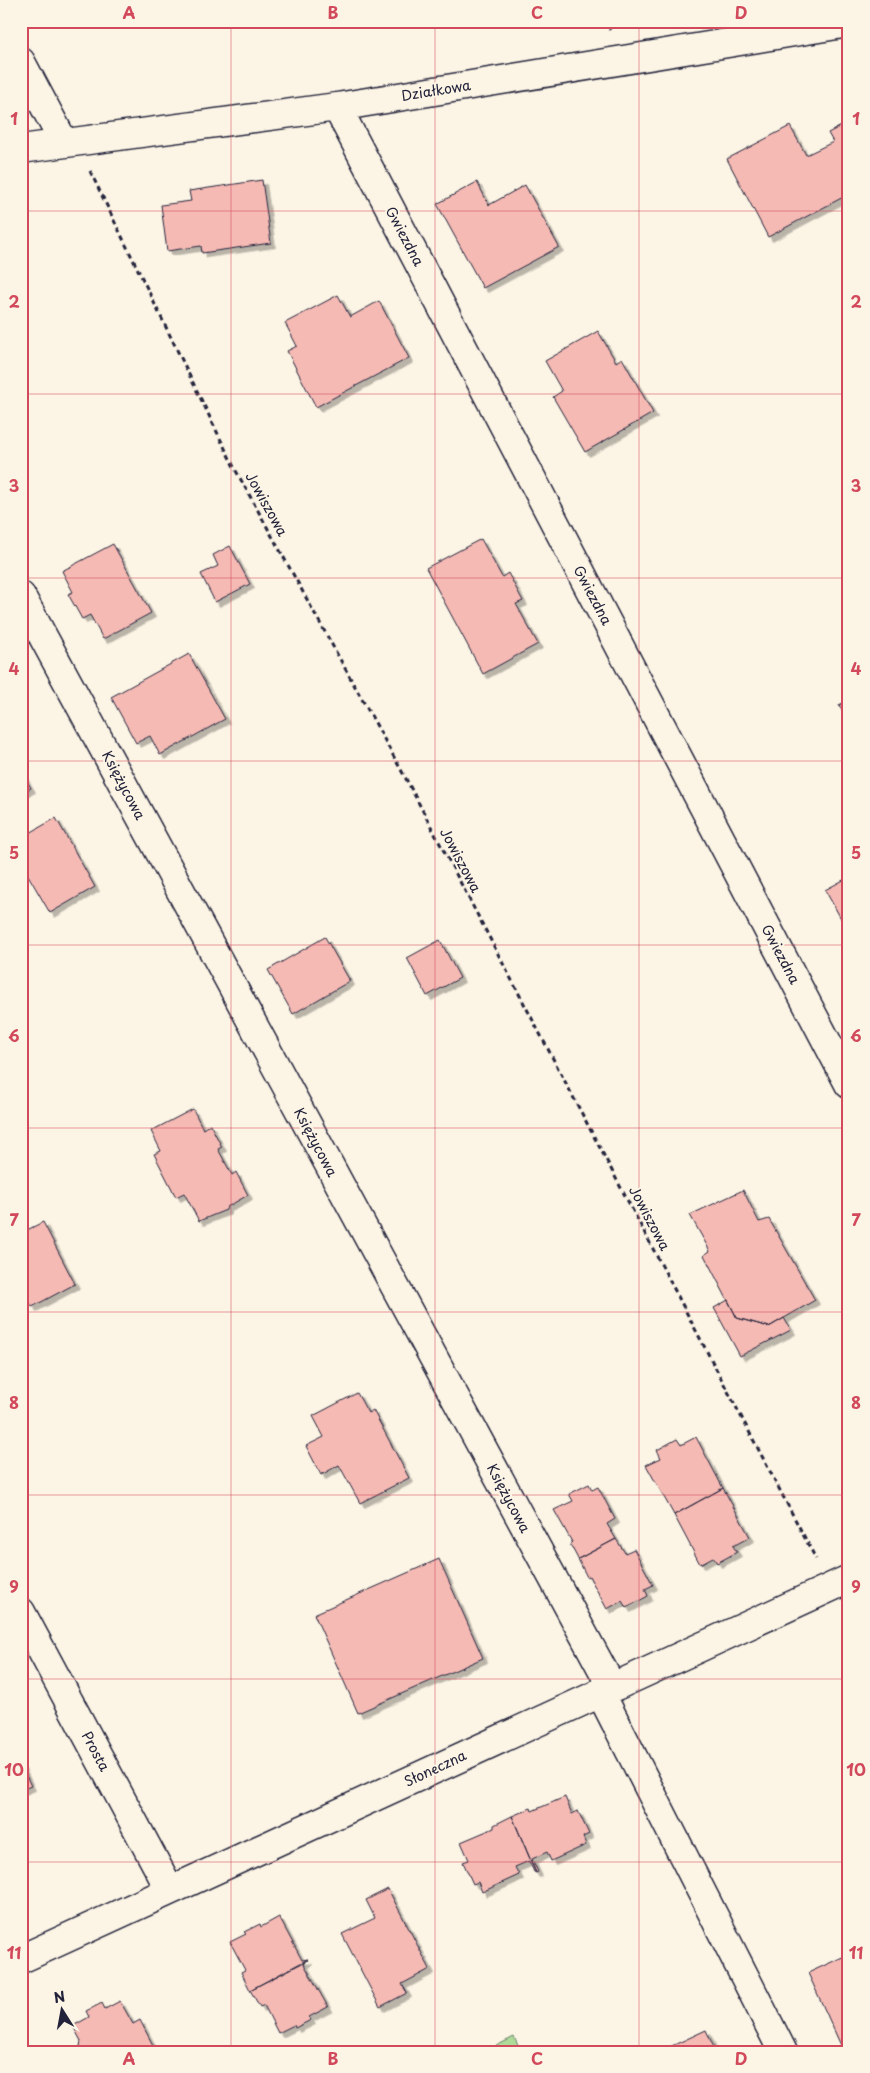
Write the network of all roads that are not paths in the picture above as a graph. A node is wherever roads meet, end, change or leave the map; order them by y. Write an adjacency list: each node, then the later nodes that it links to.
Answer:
1 (849, 23): 3 (street, Działkowa)
2 (21, 62): 4 (street)
3 (337, 106): 4 (street, Działkowa); 7 (street, Gwiezdna)
4 (70, 142): 5 (street, Działkowa)
5 (21, 149)
6 (21, 596): 10 (street, Księżycowa)
7 (849, 1084)
8 (840, 1583): 10 (street, Słoneczna)
9 (21, 1612): 11 (street, Prosta)
10 (606, 1690): 11 (street, Słoneczna); 13 (street, Księżycowa)
11 (170, 1890): 12 (street, Słoneczna)
12 (21, 1958)
13 (783, 2052)

